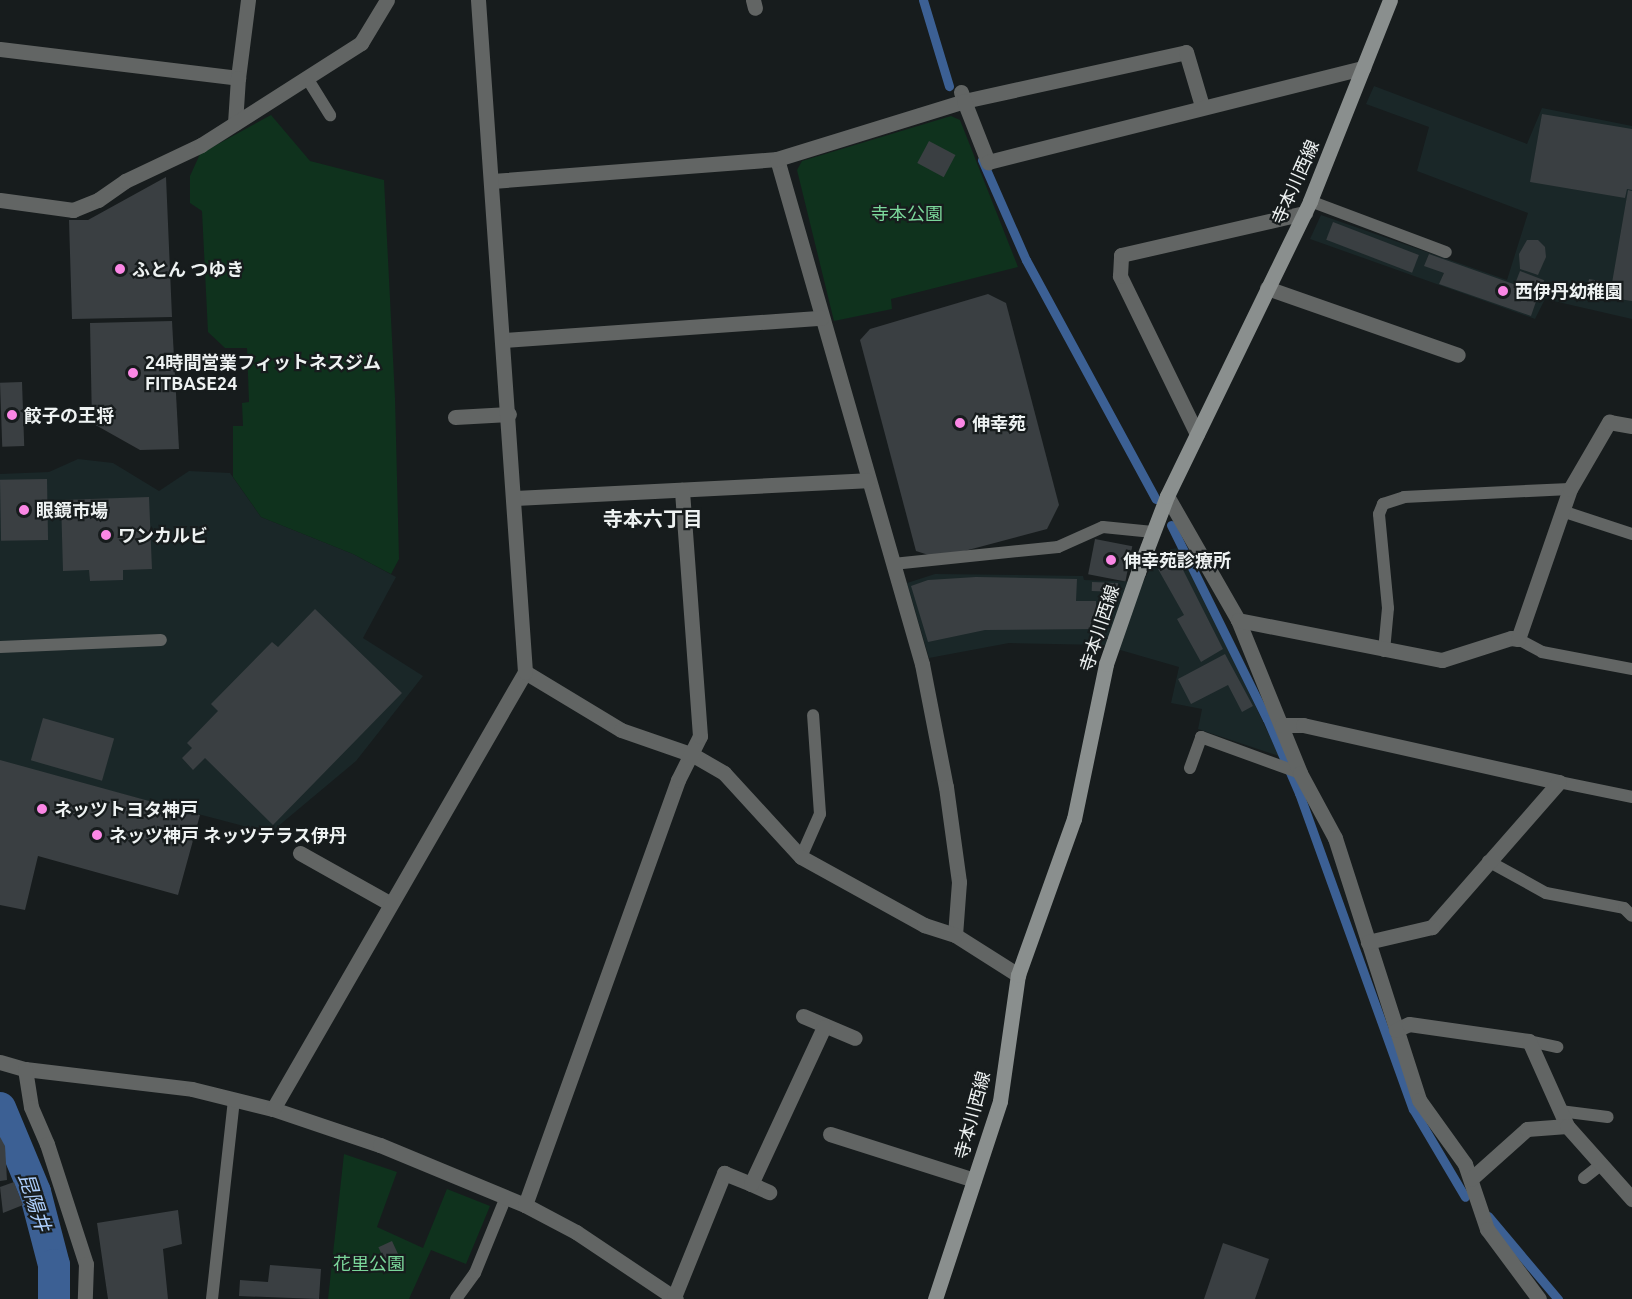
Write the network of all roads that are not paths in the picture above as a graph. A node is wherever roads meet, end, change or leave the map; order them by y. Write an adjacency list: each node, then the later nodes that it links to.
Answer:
1 (248, 0): 7 (street)
2 (387, 0): 8 (street)
3 (478, 0): 14 (street)
4 (1390, 0): 6 (main road, 寺本川西線)
5 (0, 49): 7 (street)
6 (1363, 68): 10 (street); 16 (main road, 寺本川西線)
7 (238, 78): 12 (street)
8 (307, 78): 11 (lane); 12 (street)
9 (963, 97): 10 (street); 10 (street); 13 (street)
10 (1202, 106)
11 (330, 115)
12 (235, 123): 15 (street)
13 (777, 159): 14 (street); 19 (street)
14 (492, 181): 20 (street)
15 (0, 200)
16 (1307, 207): 17 (lane); 18 (main road, 寺本川西線); 25 (street)
17 (1446, 252)
18 (1267, 288): 21 (street); 25 (main road, 寺本川西線)
19 (821, 318): 20 (street); 26 (street)
20 (503, 340): 22 (street)
21 (1458, 355)
22 (509, 414): 23 (street); 30 (street)
23 (455, 417)
24 (1632, 426): 27 (street)
25 (1197, 434): 29 (main road, 寺本川西線)
26 (867, 480): 28 (street); 34 (street)
27 (1570, 489): 31 (street); 39 (lane)
28 (682, 490): 30 (street); 44 (street)
29 (1167, 496): 32 (main road, 寺本川西線); 35 (street)
30 (515, 498): 41 (street)
31 (1562, 511): 33 (lane); 36 (street)
32 (1152, 532): 34 (lane); 56 (main road, 寺本川西線)
33 (1632, 534)
34 (893, 564): 54 (street)
35 (1238, 620): 39 (street); 43 (street)
36 (1518, 639): 39 (street); 40 (lane)
37 (161, 640): 38 (lane)
38 (0, 648)
39 (1384, 651)
40 (1632, 669)
41 (525, 672): 44 (street); 52 (street)
42 (813, 715): 50 (lane)
43 (1282, 725): 46 (street); 47 (street)
44 (693, 755): 50 (street); 79 (street)
45 (1190, 768): 46 (lane)
46 (1300, 773): 55 (street)
47 (1559, 782): 48 (lane); 51 (street)
48 (1632, 797)
49 (300, 853): 52 (street)
50 (801, 858): 54 (street)
51 (1488, 861): 53 (lane); 55 (street)
52 (391, 904): 66 (street)
53 (1632, 916)
54 (955, 935): 56 (street)
55 (1368, 942): 59 (street)
56 (1018, 975): 74 (main road, 寺本川西線)
57 (803, 1016): 58 (street)
58 (824, 1027): 60 (street); 75 (street)
59 (1396, 1030): 61 (street); 73 (street)
60 (855, 1038)
61 (1529, 1041): 62 (lane); 67 (street)
62 (1557, 1047)
63 (0, 1062): 64 (street)
64 (25, 1069): 65 (street); 81 (street)
65 (234, 1099): 66 (street); 82 (lane)
66 (273, 1109): 77 (street)
67 (1560, 1111): 68 (lane); 69 (street)
68 (1608, 1117)
69 (1567, 1126): 71 (street); 73 (street)
70 (830, 1134): 74 (street)
71 (1602, 1164): 72 (lane); 78 (street)
72 (1584, 1178)
73 (1471, 1179): 85 (street)
74 (974, 1180): 84 (main road, 寺本川西線)
75 (751, 1184): 76 (street); 80 (street)
76 (769, 1192)
77 (506, 1197): 79 (street); 83 (lane)
78 (1632, 1199)
79 (525, 1205): 80 (street)
80 (675, 1298)
81 (85, 1299)
82 (212, 1299)
83 (456, 1299)
84 (935, 1299)
85 (1539, 1299)

